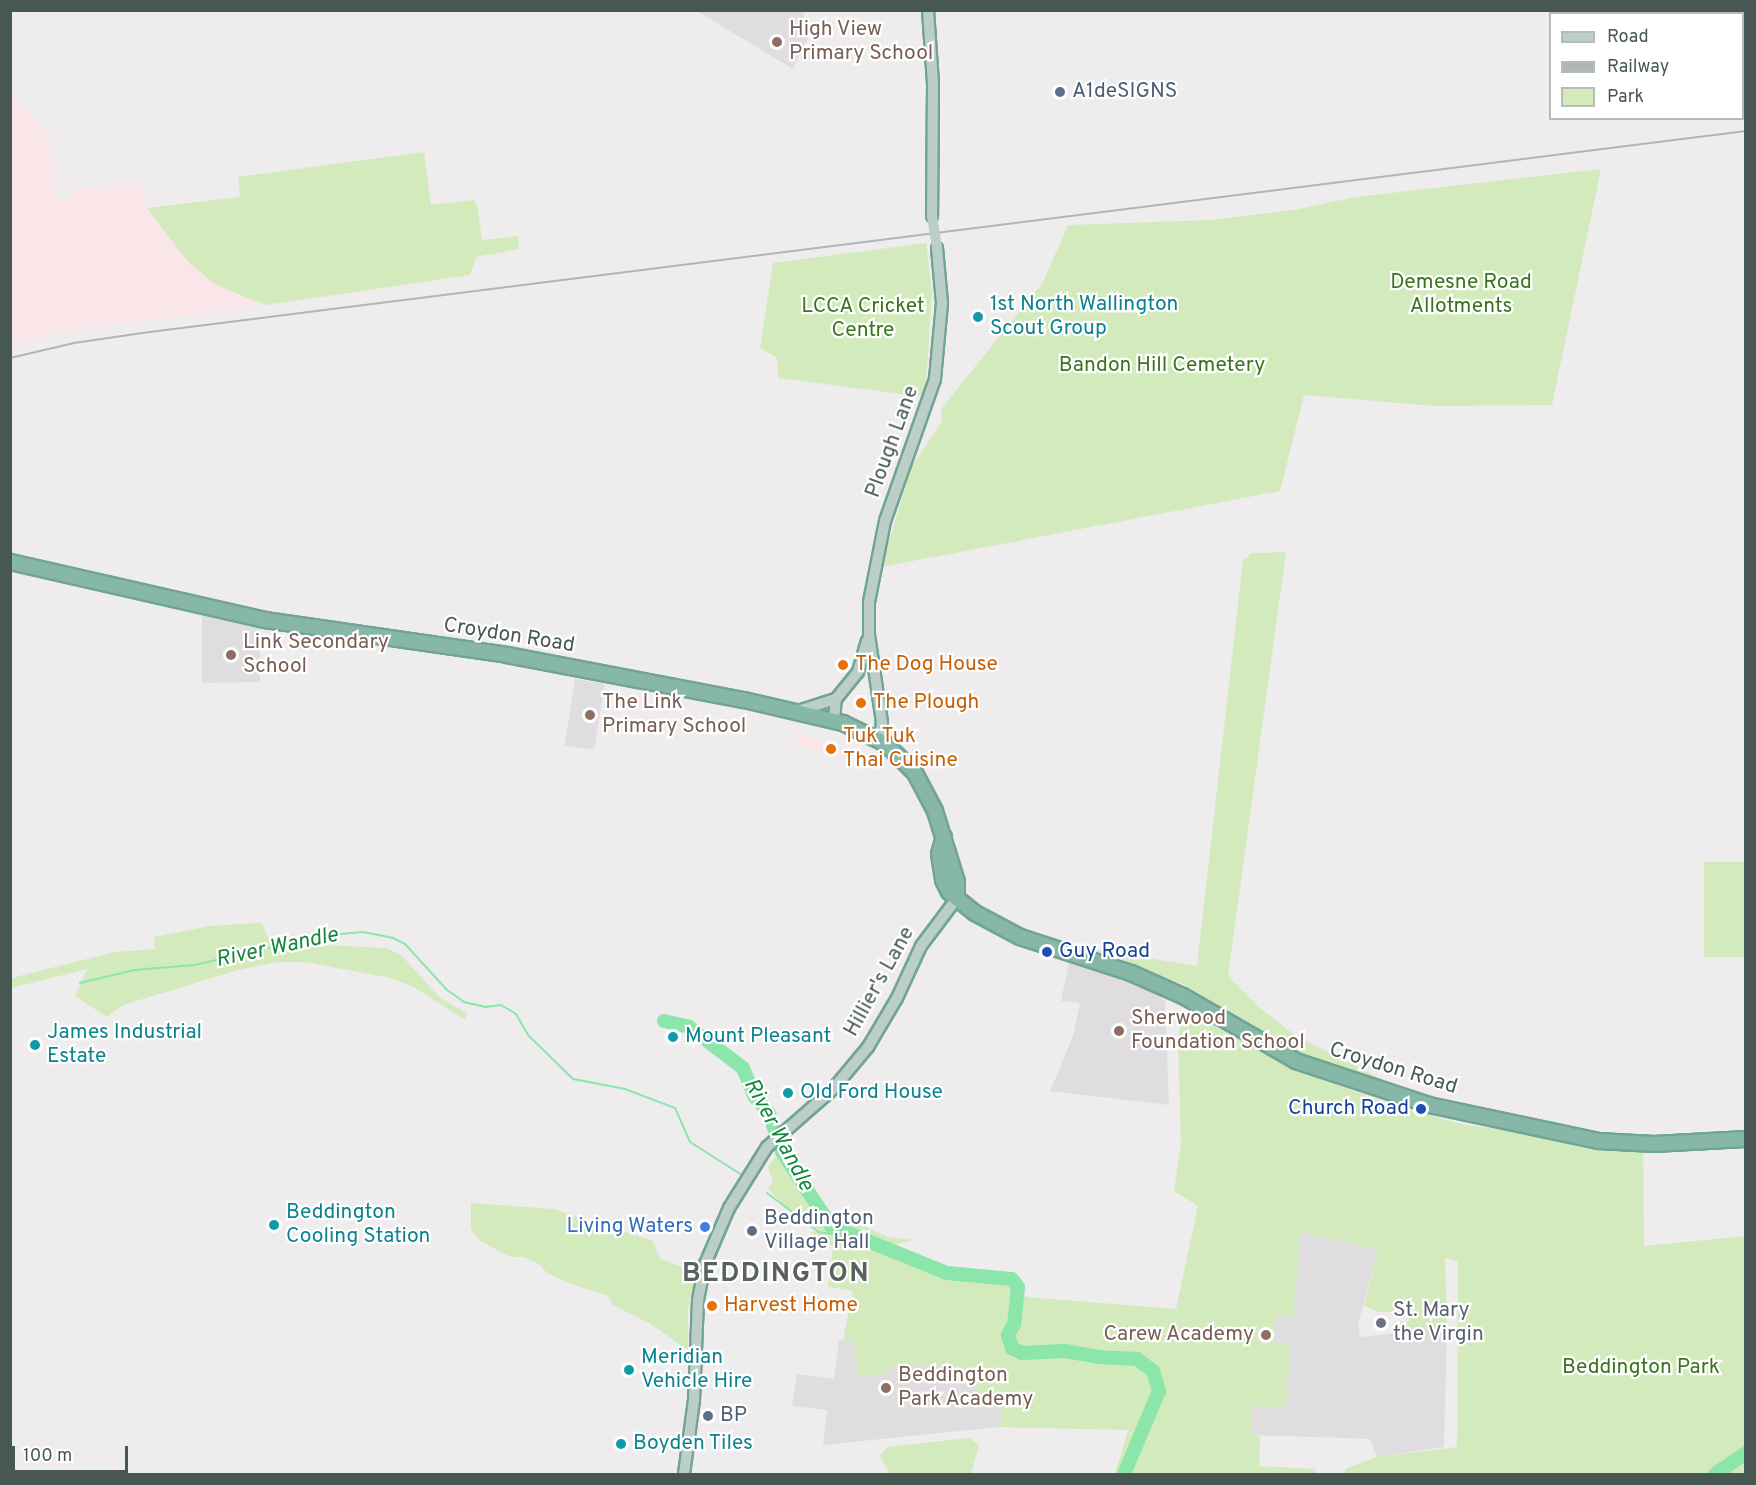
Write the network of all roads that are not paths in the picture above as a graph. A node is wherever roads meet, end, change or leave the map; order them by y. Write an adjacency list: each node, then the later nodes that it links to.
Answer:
1 (928, 10): 3 (main road, Plough Lane, bridge)
2 (10, 562): 7 (highway, Croydon Road)
3 (869, 635): 4 (main road, Plough Lane); 5 (main road)
4 (873, 670): 5 (main road); 9 (main road, Plough Lane)
5 (858, 672): 6 (main road)
6 (836, 699): 7 (main road); 8 (main road)
7 (798, 711): 8 (highway, Croydon Road)
8 (834, 720): 9 (highway, Croydon Road)
9 (879, 740): 10 (highway, Croydon Road)
10 (957, 898): 11 (highway, Croydon Road); 12 (main road, Hillier's Lane)
11 (1746, 1139)
12 (684, 1474)

